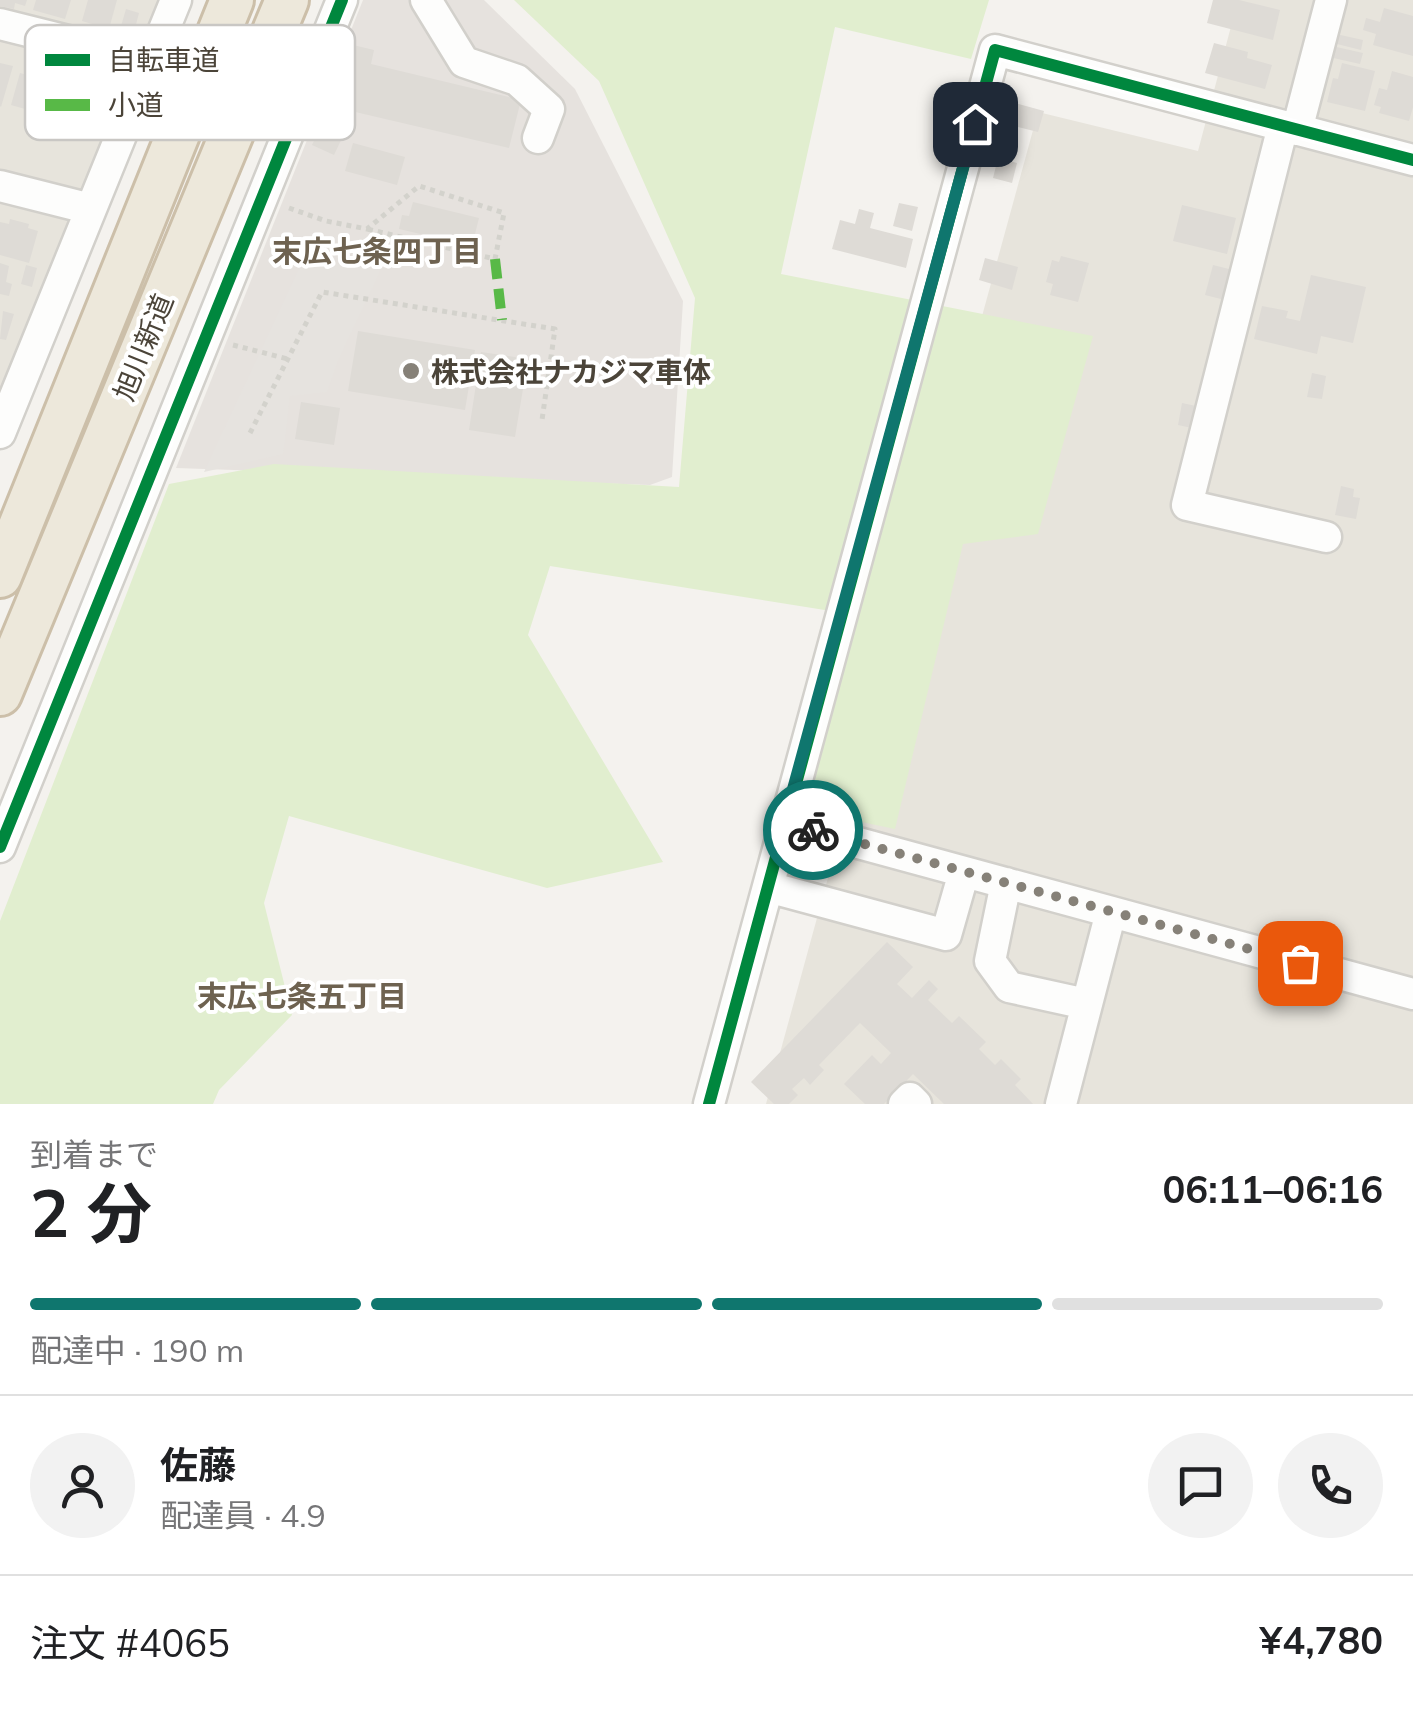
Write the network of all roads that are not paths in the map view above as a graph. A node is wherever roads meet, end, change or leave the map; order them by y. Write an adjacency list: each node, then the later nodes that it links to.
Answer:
1 (176, 0): 8 (street)
2 (232, 0): 9 (highway, 旭川新道)
3 (287, 0): 10 (highway, 旭川新道)
4 (342, 0): 11 (street)
5 (426, 0): 14 (street)
6 (1331, 0): 13 (street)
7 (0, 24): 12 (street)
8 (166, 25)
9 (222, 25)
10 (277, 25)
11 (332, 25)
12 (25, 30)
13 (1290, 128): 19 (street); 26 (street); 29 (street)
14 (538, 138)
15 (120, 140): 21 (street)
16 (175, 140): 23 (highway, 旭川新道)
17 (229, 140): 28 (highway, 旭川新道)
18 (286, 140): 30 (street)
19 (1413, 160)
20 (0, 186): 21 (street)
21 (91, 209): 22 (street)
22 (75, 249): 23 (street); 24 (street)
23 (126, 262): 27 (highway, 旭川新道)
24 (9, 384): 25 (street)
25 (0, 433)
26 (1326, 537)
27 (0, 576)
28 (0, 694)
29 (784, 822): 31 (street); 33 (street)
30 (0, 847)
31 (964, 872): 32 (street); 33 (street)
32 (1006, 883): 34 (street); 36 (street)
33 (768, 887): 37 (street)
34 (1111, 912): 35 (street); 36 (street)
35 (1413, 994)
36 (1086, 1004): 40 (street)
37 (710, 1104)
38 (904, 1104): 39 (street)
39 (916, 1104)
40 (1060, 1104)

